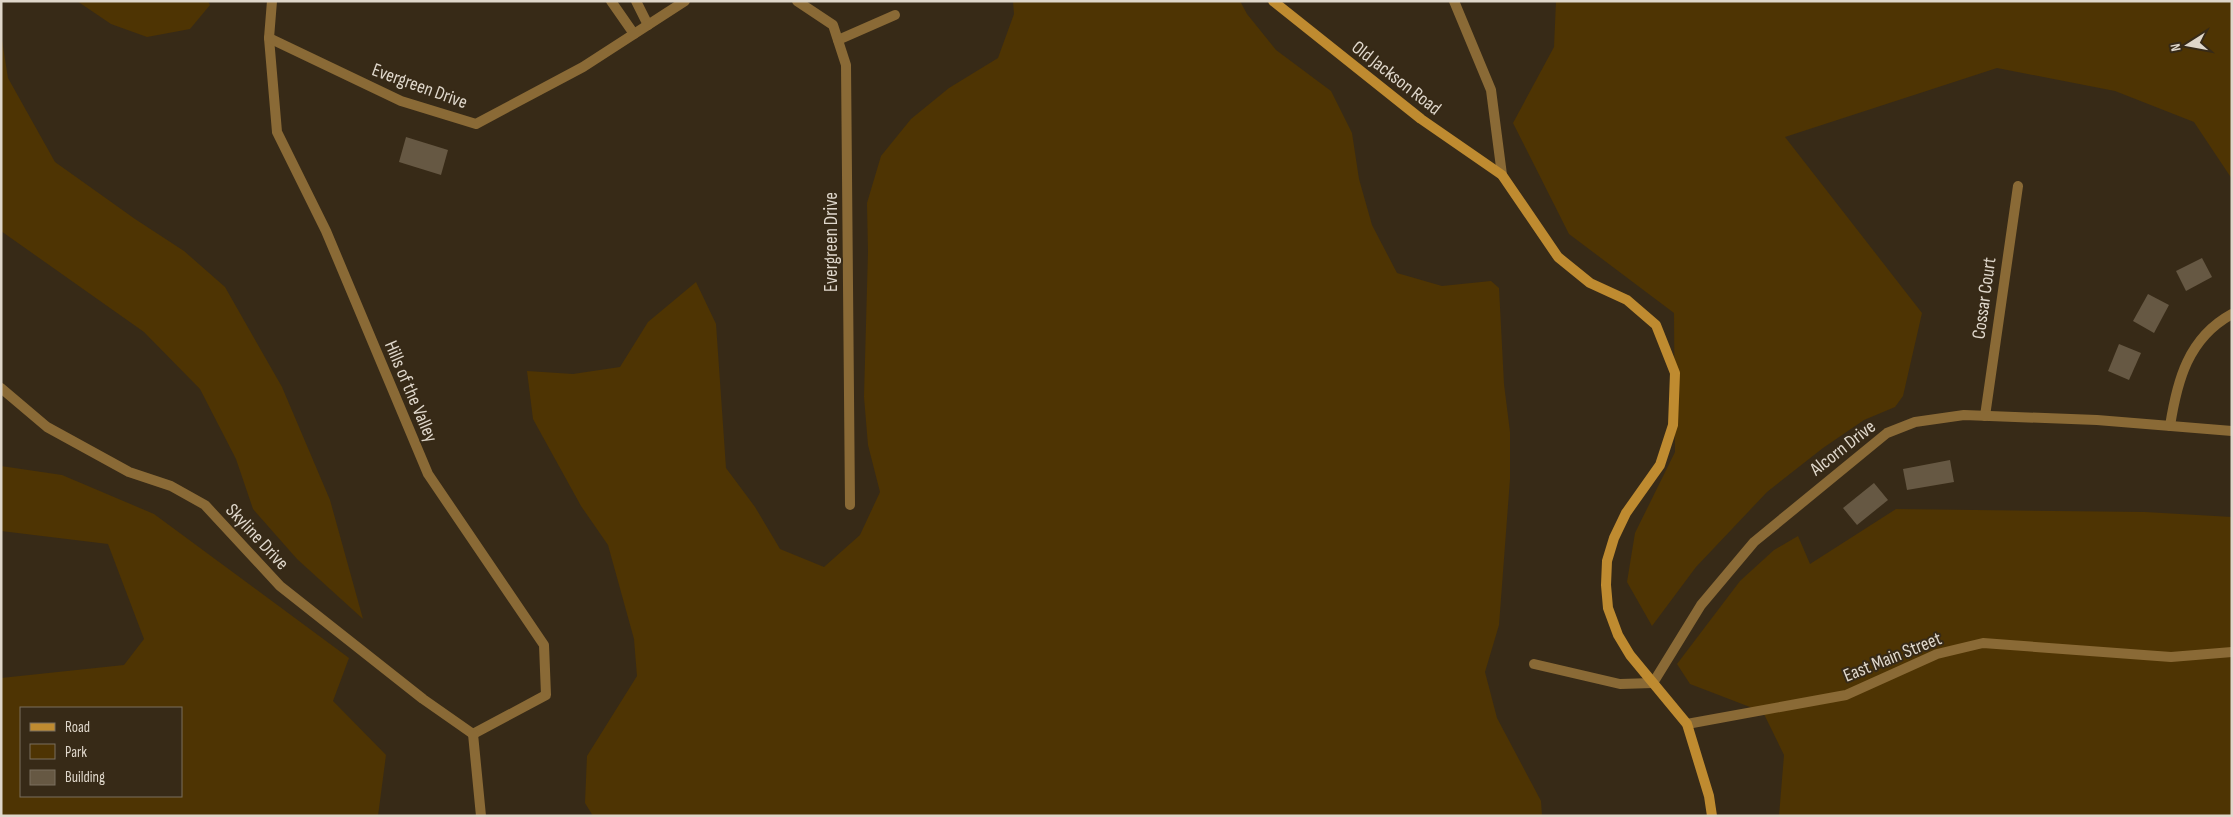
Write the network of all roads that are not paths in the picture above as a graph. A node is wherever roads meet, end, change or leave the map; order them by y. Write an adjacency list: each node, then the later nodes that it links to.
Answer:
1 (272, 1): 11 (street, Hills of the Valley)
2 (611, 1): 10 (street)
3 (636, 1): 9 (street)
4 (685, 1): 9 (street, Evergreen Drive)
5 (797, 1): 12 (street, Evergreen Drive)
6 (1273, 1): 13 (street, Old Jackson Road)
7 (1454, 1): 13 (street)
8 (895, 15): 12 (street)
9 (648, 25): 10 (street, Evergreen Drive)
10 (634, 34): 11 (street, Evergreen Drive)
11 (269, 38): 25 (street, Hills of the Valley)
12 (838, 40): 20 (street, Evergreen Drive)
13 (1502, 175): 23 (street)
14 (2018, 186): 17 (street, Cossar Court)
15 (2232, 314): 18 (street)
16 (1, 388): 25 (street, Skyline Drive)
17 (1985, 416): 18 (street, Alcorn Drive); 23 (street, Alcorn Drive)
18 (2170, 426): 19 (street, Alcorn Drive)
19 (2232, 431)
20 (850, 505)
21 (2232, 652): 24 (street, East Main Street)
22 (1534, 664): 23 (street)
23 (1653, 683): 24 (street)
24 (1687, 724): 27 (street)
25 (473, 734): 26 (street)
26 (481, 816)
27 (1712, 816)

